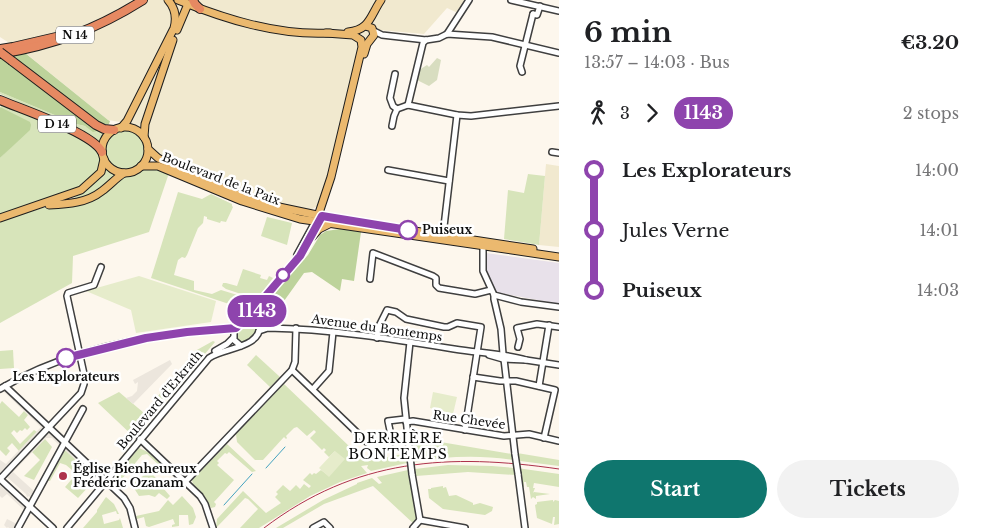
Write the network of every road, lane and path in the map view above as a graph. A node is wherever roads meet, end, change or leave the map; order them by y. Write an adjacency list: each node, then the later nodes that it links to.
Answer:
1 (135, 0): 20 (highway, N 14)
2 (143, 0): 20 (highway, N 14)
3 (168, 0): 30 (main road)
4 (178, 0): 9 (main road)
5 (381, 0): 16 (main road)
6 (385, 0): 16 (main road)
7 (469, 0): 17 (street)
8 (511, 0): 10 (street)
9 (190, 1): 12 (highway); 15 (main road)
10 (532, 4): 11 (street); 14 (street)
11 (541, 6): 13 (street); 14 (street)
12 (200, 9): 15 (main road); 16 (main road)
13 (559, 11)
14 (533, 14): 19 (street)
15 (181, 20): 31 (main road)
16 (367, 34): 18 (street); 41 (main road)
17 (447, 34): 18 (street); 19 (street)
18 (426, 40): 25 (street)
19 (525, 46): 21 (street); 22 (street)
20 (0, 51): 30 (highway, D 14, bridge)
21 (559, 53)
22 (522, 72)
23 (395, 74): 27 (street)
24 (0, 100): 35 (highway, D 14)
25 (408, 105): 27 (street); 28 (street)
26 (559, 106): 28 (street)
27 (398, 109): 29 (street)
28 (457, 115): 39 (street)
29 (392, 126)
30 (118, 129): 31 (main road); 35 (main road)
31 (144, 137): 32 (main road)
32 (148, 149): 36 (main road); 42 (main road)
33 (552, 152): 34 (street)
34 (559, 153)
35 (103, 156): 38 (main road); 40 (main road)
36 (141, 166): 38 (main road); 42 (main road, Boulevard de la Paix)
37 (388, 170): 39 (street)
38 (124, 173): 40 (main road)
39 (449, 181): 47 (street)
40 (36, 206): 43 (main road)
41 (324, 206): 42 (main road); 44 (main road); 45 (main road)
42 (304, 217): 44 (main road); 46 (street)
43 (0, 218)
44 (319, 219): 45 (main road); 46 (street)
45 (332, 220): 46 (main road); 47 (main road); 48 (main road)
46 (311, 234): 56 (street)
47 (442, 235): 48 (street); 49 (street); 50 (main road)
48 (430, 239): 49 (main road)
49 (448, 241): 50 (main road)
50 (483, 244): 51 (main road); 52 (main road); 55 (street)
51 (559, 253)
52 (559, 257)
53 (101, 267): 74 (street)
54 (370, 279): 55 (street)
55 (493, 292): 57 (street); 76 (street)
56 (267, 294): 58 (street); 59 (street)
57 (559, 307)
58 (251, 317): 59 (street); 62 (street)
59 (260, 323): 63 (street); 66 (street)
60 (549, 325): 61 (street); 72 (street); 77 (street)
61 (559, 327)
62 (236, 328): 65 (street); 68 (street)
63 (268, 328): 64 (street, Avenue du Bontemps); 66 (street, Avenue du Bontemps)
64 (296, 328): 67 (street, Avenue du Bontemps); 79 (street)
65 (225, 329): 68 (street); 74 (street)
66 (259, 331): 71 (street)
67 (333, 332): 69 (street, Avenue du Bontemps); 84 (street)
68 (233, 336): 71 (street); 75 (street)
69 (377, 338): 70 (street, Avenue du Bontemps); 73 (street)
70 (410, 342): 73 (street, Avenue du Bontemps); 86 (street)
71 (241, 346): 75 (street, Boulevard d'Erkrath)
72 (518, 347)
73 (477, 353): 76 (street, Avenue du Bontemps); 80 (street)
74 (79, 354): 83 (street); 87 (street)
75 (209, 357): 91 (street, Boulevard d'Erkrath)
76 (504, 357): 77 (street, Avenue du Bontemps); 81 (street)
77 (543, 362): 78 (street, Avenue du Bontemps); 82 (street)
78 (559, 365)
79 (292, 370): 84 (street); 96 (street)
80 (473, 377): 81 (street); 88 (street)
81 (506, 381): 82 (street); 89 (street)
82 (540, 386): 90 (street)
83 (3, 387): 87 (street)
84 (313, 389): 86 (street, Rue Chevée)
85 (83, 409): 93 (street)
86 (406, 421): 88 (street, Rue Chevée); 98 (street, bridge)
87 (48, 428): 93 (street); 94 (street)
88 (465, 430): 89 (street, Rue Chevée)
89 (512, 436): 90 (street, Rue Chevée); 108 (street, bridge)
90 (544, 438): 92 (street, Rue Chevée)
91 (140, 439): 95 (street, Boulevard d'Erkrath); 96 (street)
92 (559, 441)
93 (65, 444): 95 (street); 97 (street)
94 (0, 479): 97 (street)
95 (105, 482): 101 (street, Boulevard d'Erkrath); 102 (street)
96 (185, 482): 103 (street)
97 (30, 507): 99 (street); 100 (street)
98 (420, 520): 106 (street); 107 (street)
99 (18, 528)
100 (52, 528)
101 (67, 528)
102 (135, 528)
103 (213, 528)
104 (313, 528): 105 (street)
105 (330, 528)
106 (413, 528)
107 (465, 528)
108 (525, 528)

